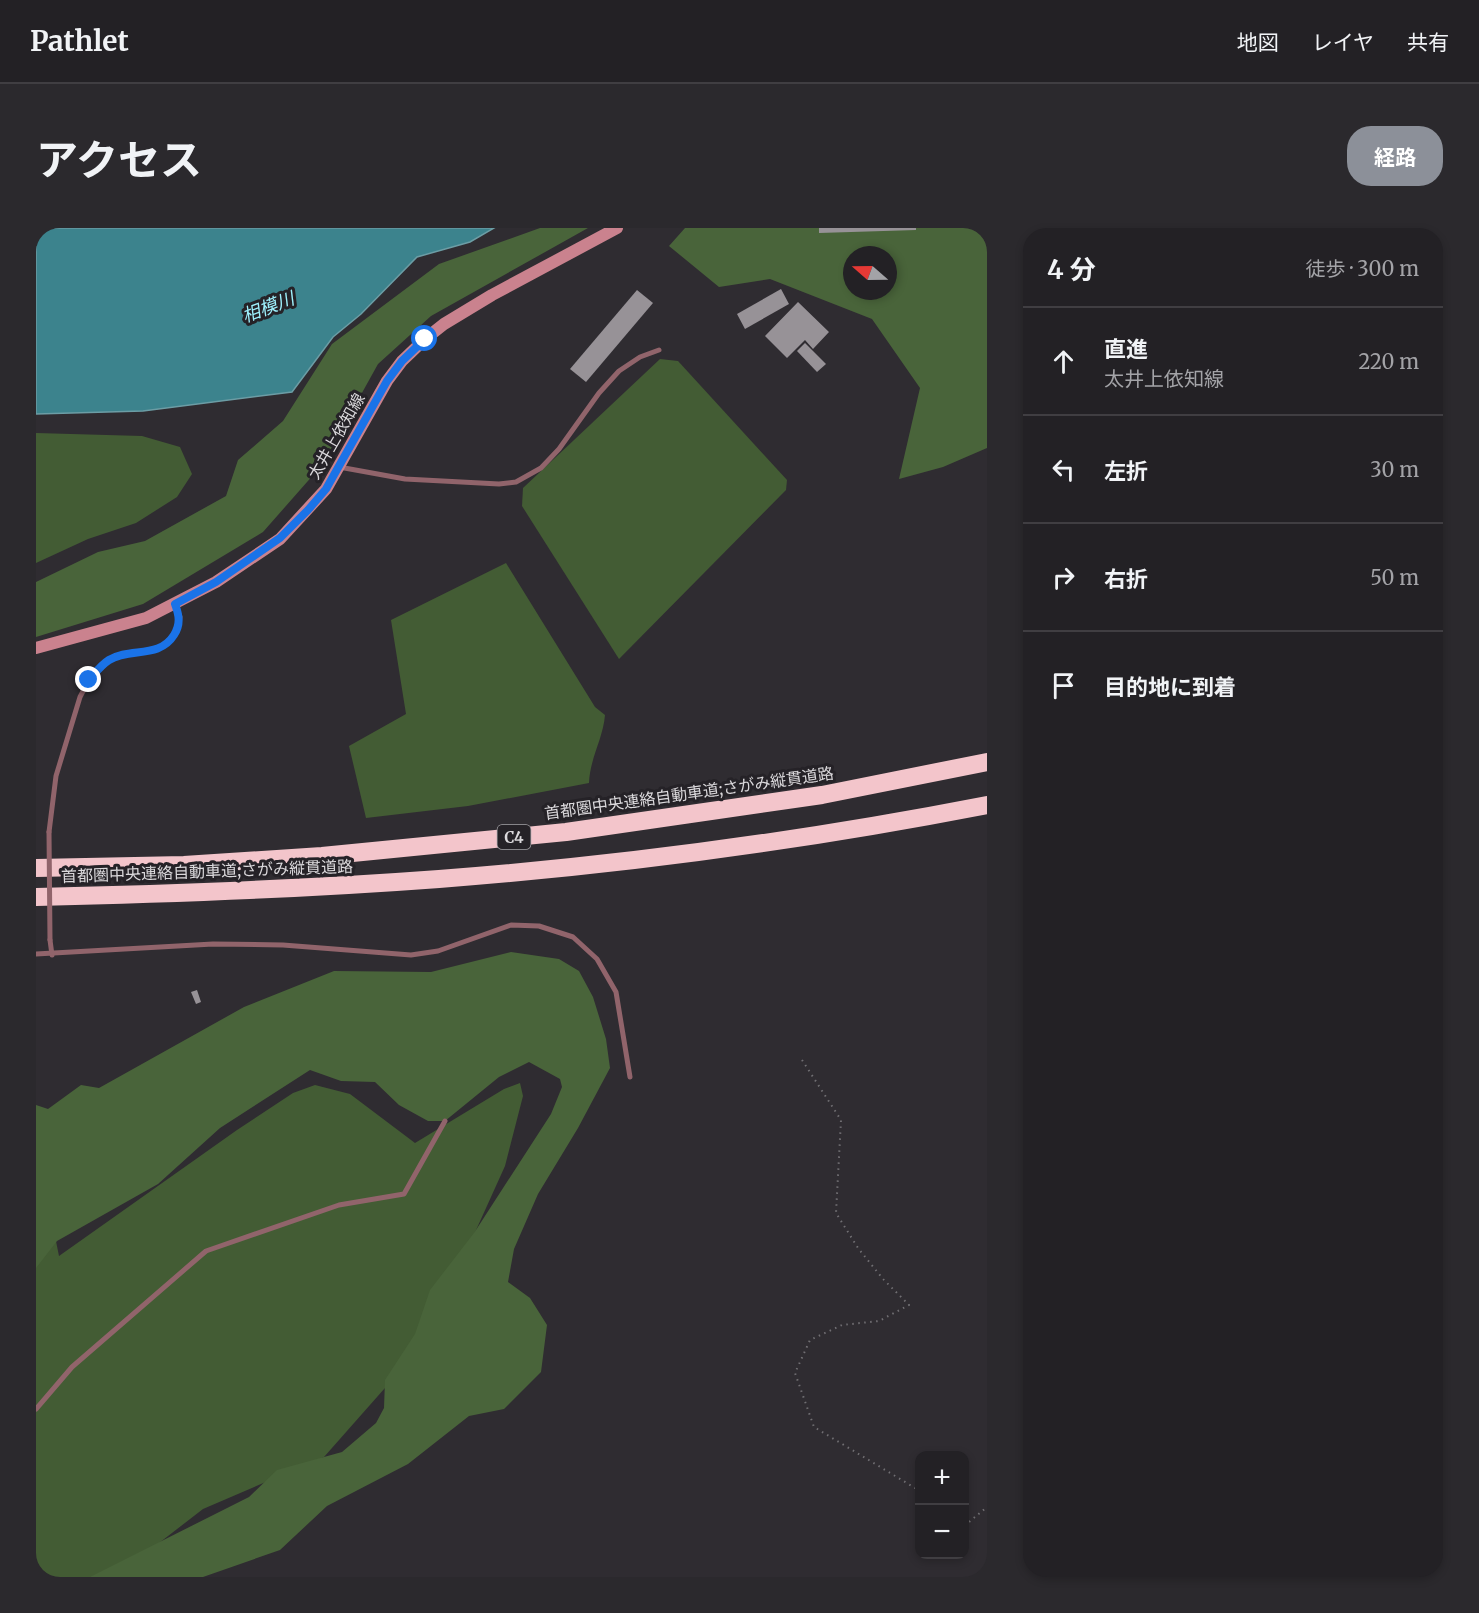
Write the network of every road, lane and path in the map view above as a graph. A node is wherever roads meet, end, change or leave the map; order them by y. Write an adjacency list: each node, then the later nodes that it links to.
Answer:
1 (617, 228): 3 (main road, 太井上依知線)
2 (659, 350): 3 (lane)
3 (339, 467): 4 (main road, 太井上依知線)
4 (175, 604): 5 (main road, 太井上依知線); 11 (lane, bridge)
5 (36, 648)
6 (987, 762): 8 (highway, 首都圏中央連絡自動車道;さがみ縦貫道路 / C4)
7 (987, 805): 9 (highway, 首都圏中央連絡自動車道;さがみ縦貫道路 / C4)
8 (36, 868)
9 (36, 897)
10 (36, 954): 11 (lane)
11 (52, 955): 13 (lane)
12 (802, 1060): 16 (path)
13 (630, 1077)
14 (445, 1121): 15 (lane)
15 (36, 1409)
16 (915, 1488)
17 (987, 1508): 18 (path)
18 (969, 1522)

